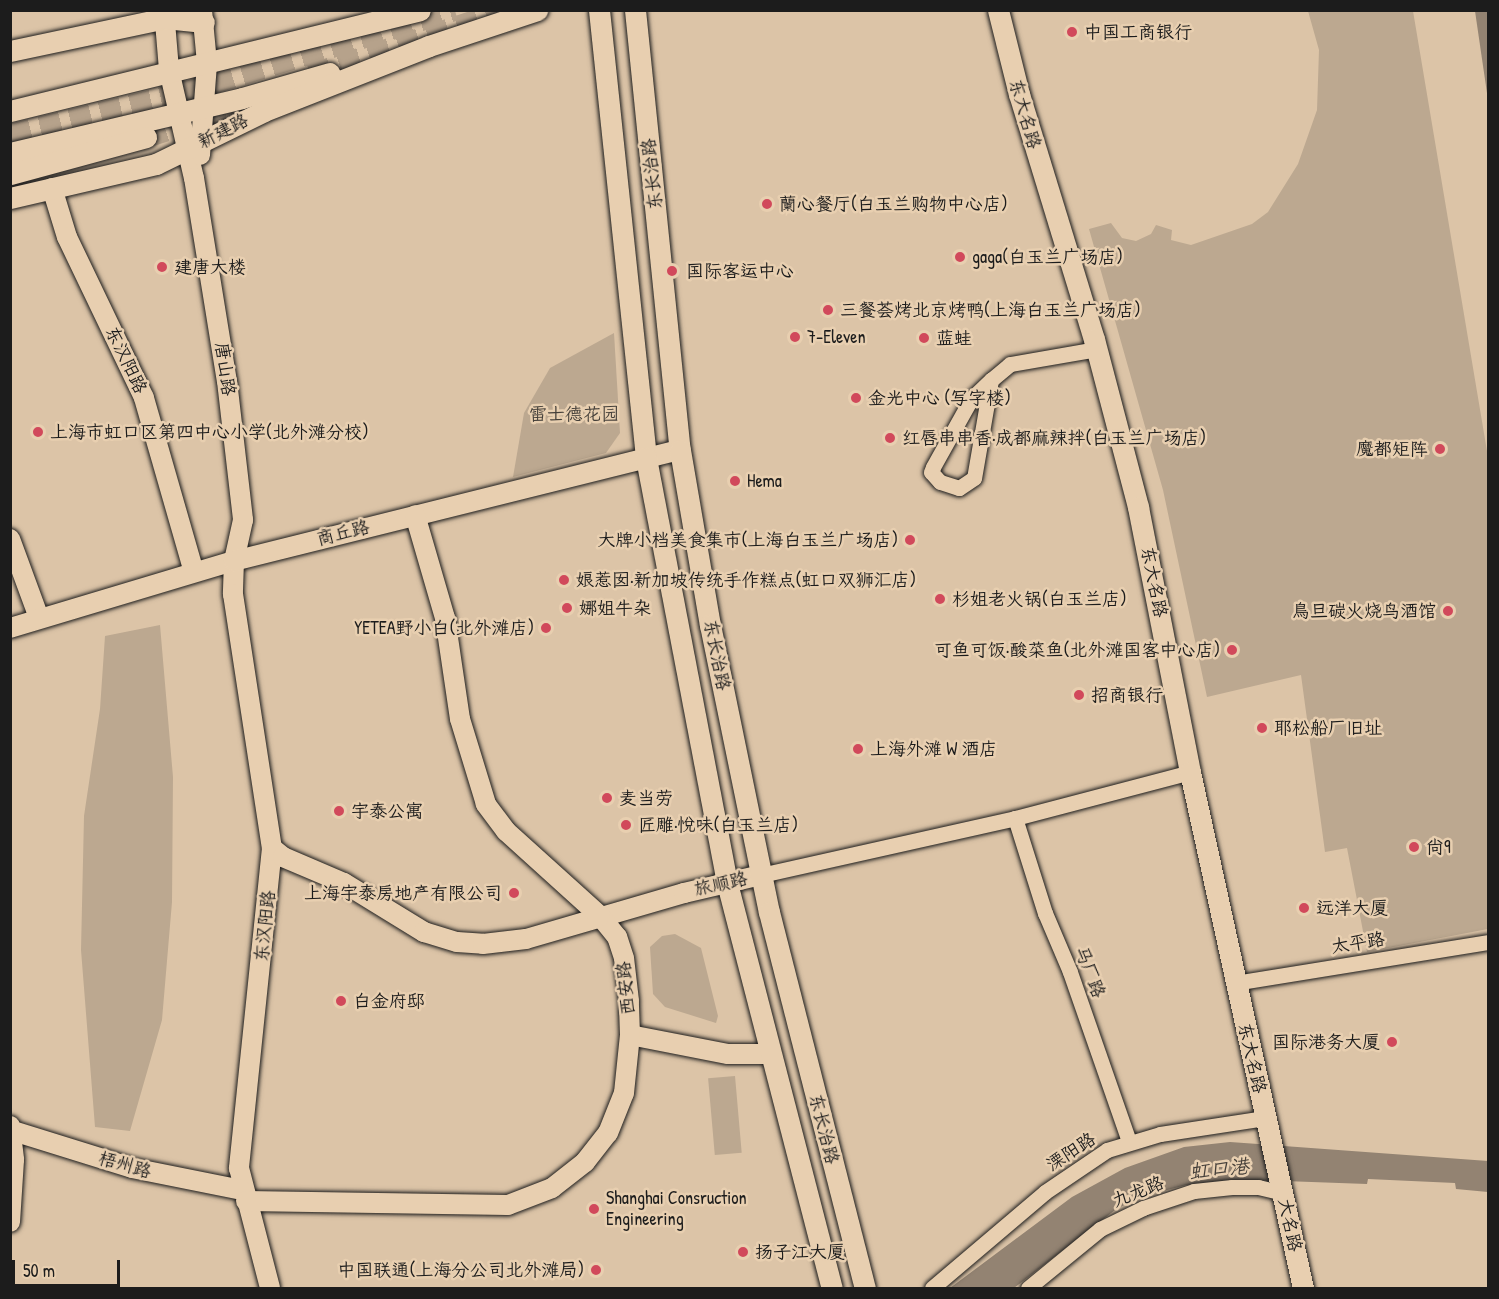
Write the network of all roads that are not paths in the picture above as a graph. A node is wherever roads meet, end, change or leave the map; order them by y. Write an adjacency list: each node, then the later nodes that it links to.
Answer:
1 (420, 10): 10 (main road)
2 (537, 10): 8 (main road, 新建路)
3 (599, 10): 24 (main road, 东长治路)
4 (635, 10): 23 (main road, 东长治路)
5 (998, 10): 21 (main road, 东大名路)
6 (164, 14): 7 (main road); 9 (main road); 11 (street, 唐山路)
7 (202, 16): 10 (street, 唐山路)
8 (429, 46): 12 (main road, 新建路); 16 (main road, 新建路)
9 (10, 51)
10 (207, 63): 11 (main road); 12 (street, 唐山路)
11 (169, 70): 13 (main road); 14 (street, 唐山路)
12 (205, 105): 14 (main road, 新建路); 16 (street, 唐山路)
13 (10, 111)
14 (177, 112): 16 (street, 唐山路); 17 (main road, 新建路)
15 (146, 137): 18 (main road)
16 (195, 145): 19 (main road, 新建路); 27 (street, 唐山路)
17 (10, 153)
18 (10, 174)
19 (52, 188): 20 (main road, 新建路); 28 (street, 东汉阳路)
20 (10, 198)
21 (1097, 349): 22 (street); 31 (main road, 东大名路)
22 (991, 380): 22 (street)
23 (680, 450): 24 (street, 商丘路); 34 (main road, 东长治路)
24 (646, 458): 25 (street, 商丘路); 35 (main road, 东长治路)
25 (415, 516): 27 (street, 商丘路); 36 (street, 西安路)
26 (10, 539): 29 (street)
27 (234, 561): 28 (street, 商丘路); 33 (street, 东汉阳路)
28 (194, 572): 29 (street, 商丘路)
29 (39, 618): 30 (street, 商丘路)
30 (10, 628)
31 (1190, 772): 32 (street, 旅顺路); 38 (main road, 东大名路)
32 (1015, 818): 34 (street, 旅顺路); 43 (street, 马厂路)
33 (272, 848): 36 (street, 旅顺路); 45 (street, 东汉阳路)
34 (761, 875): 35 (street, 旅顺路); 49 (main road, 东长治路)
35 (727, 883): 36 (street, 旅顺路); 40 (main road, 东长治路)
36 (600, 916): 39 (street, 西安路)
37 (1488, 942): 38 (street, 太平路)
38 (1234, 983): 41 (main road, 东大名路)
39 (630, 1035): 40 (street); 45 (street, 西安路)
40 (770, 1054): 48 (main road, 东长治路)
41 (1268, 1128): 43 (street, 溧阳路); 44 (main road, 东大名路)
42 (11, 1129): 45 (street, 梧州路); 46 (street)
43 (1129, 1141): 50 (street, 溧阳路)
44 (1279, 1179): 51 (street, 九龙路); 52 (main road, 大名路)
45 (244, 1195): 47 (street, 东汉阳路)
46 (10, 1222)
47 (270, 1288)
48 (832, 1288)
49 (865, 1288)
50 (932, 1288)
51 (1028, 1288)
52 (1303, 1288)

